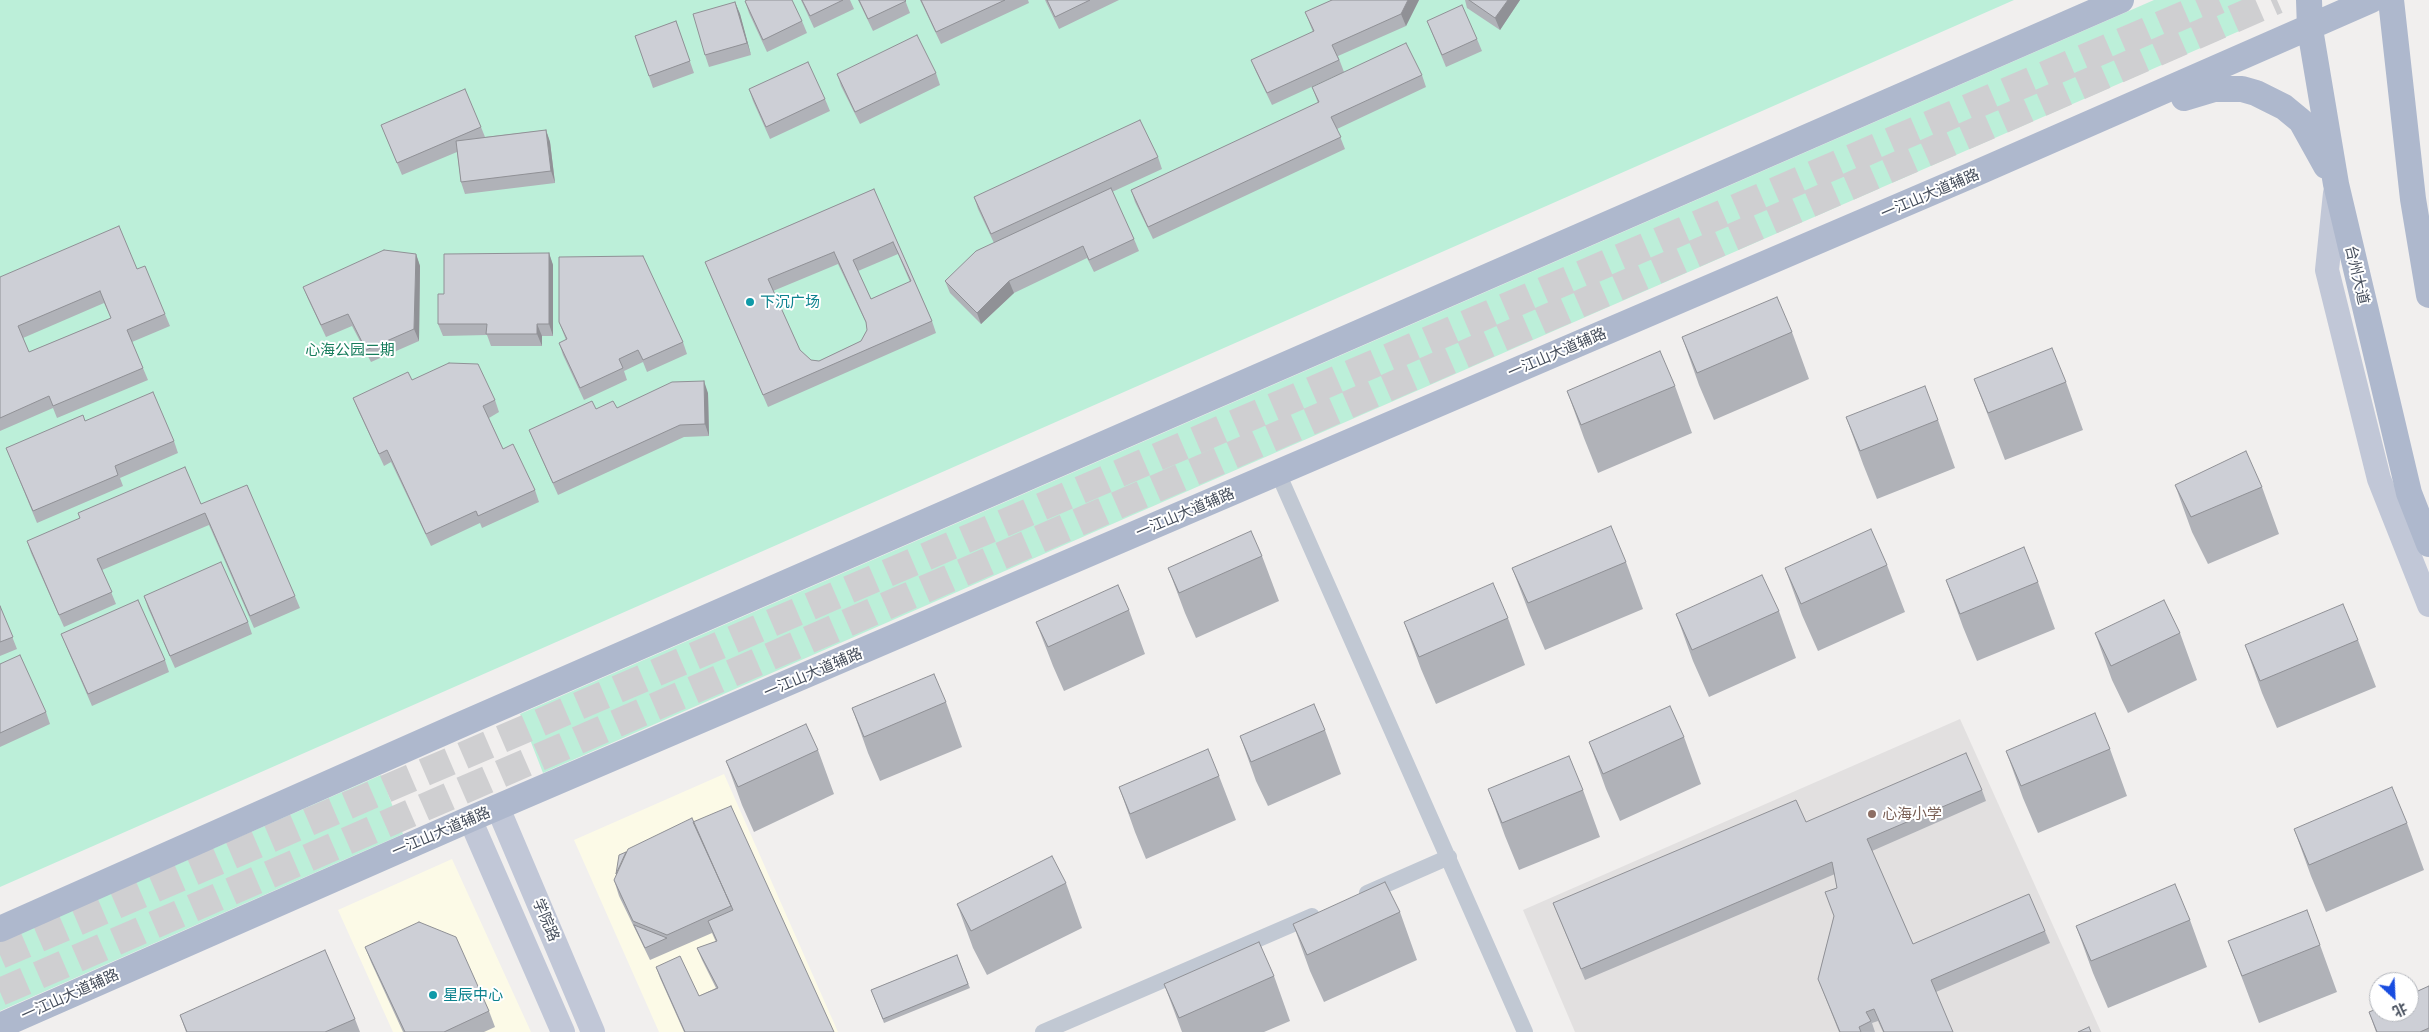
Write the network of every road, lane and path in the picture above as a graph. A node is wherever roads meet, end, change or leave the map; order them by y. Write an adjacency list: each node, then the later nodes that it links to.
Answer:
1 (2121, 0): 17 (main road)
2 (2309, 0): 5 (main road, 台州大道)
3 (2371, 0): 5 (main road, 一江山大道辅路)
4 (2391, 0): 8 (main road)
5 (2310, 28): 6 (main road, 一江山大道辅路); 7 (main road, 台州大道)
6 (1972, 175): 7 (main road); 9 (main road, 一江山大道辅路)
7 (2336, 184): 10 (main road, 台州大道); 11 (main road)
8 (2429, 295)
9 (1278, 473): 12 (main road, 一江山大道辅路); 14 (street)
10 (2429, 544)
11 (2429, 605)
12 (498, 808): 13 (main road, 一江山大道辅路); 20 (main road, 学院路)
13 (470, 819): 18 (main road, 一江山大道辅路); 19 (main road, 学院路)
14 (1449, 857): 15 (street); 22 (street)
15 (1350, 900)
16 (1323, 911): 21 (street)
17 (0, 928)
18 (0, 1026)
19 (563, 1032)
20 (593, 1032)
21 (1043, 1032)
22 (1525, 1032)

